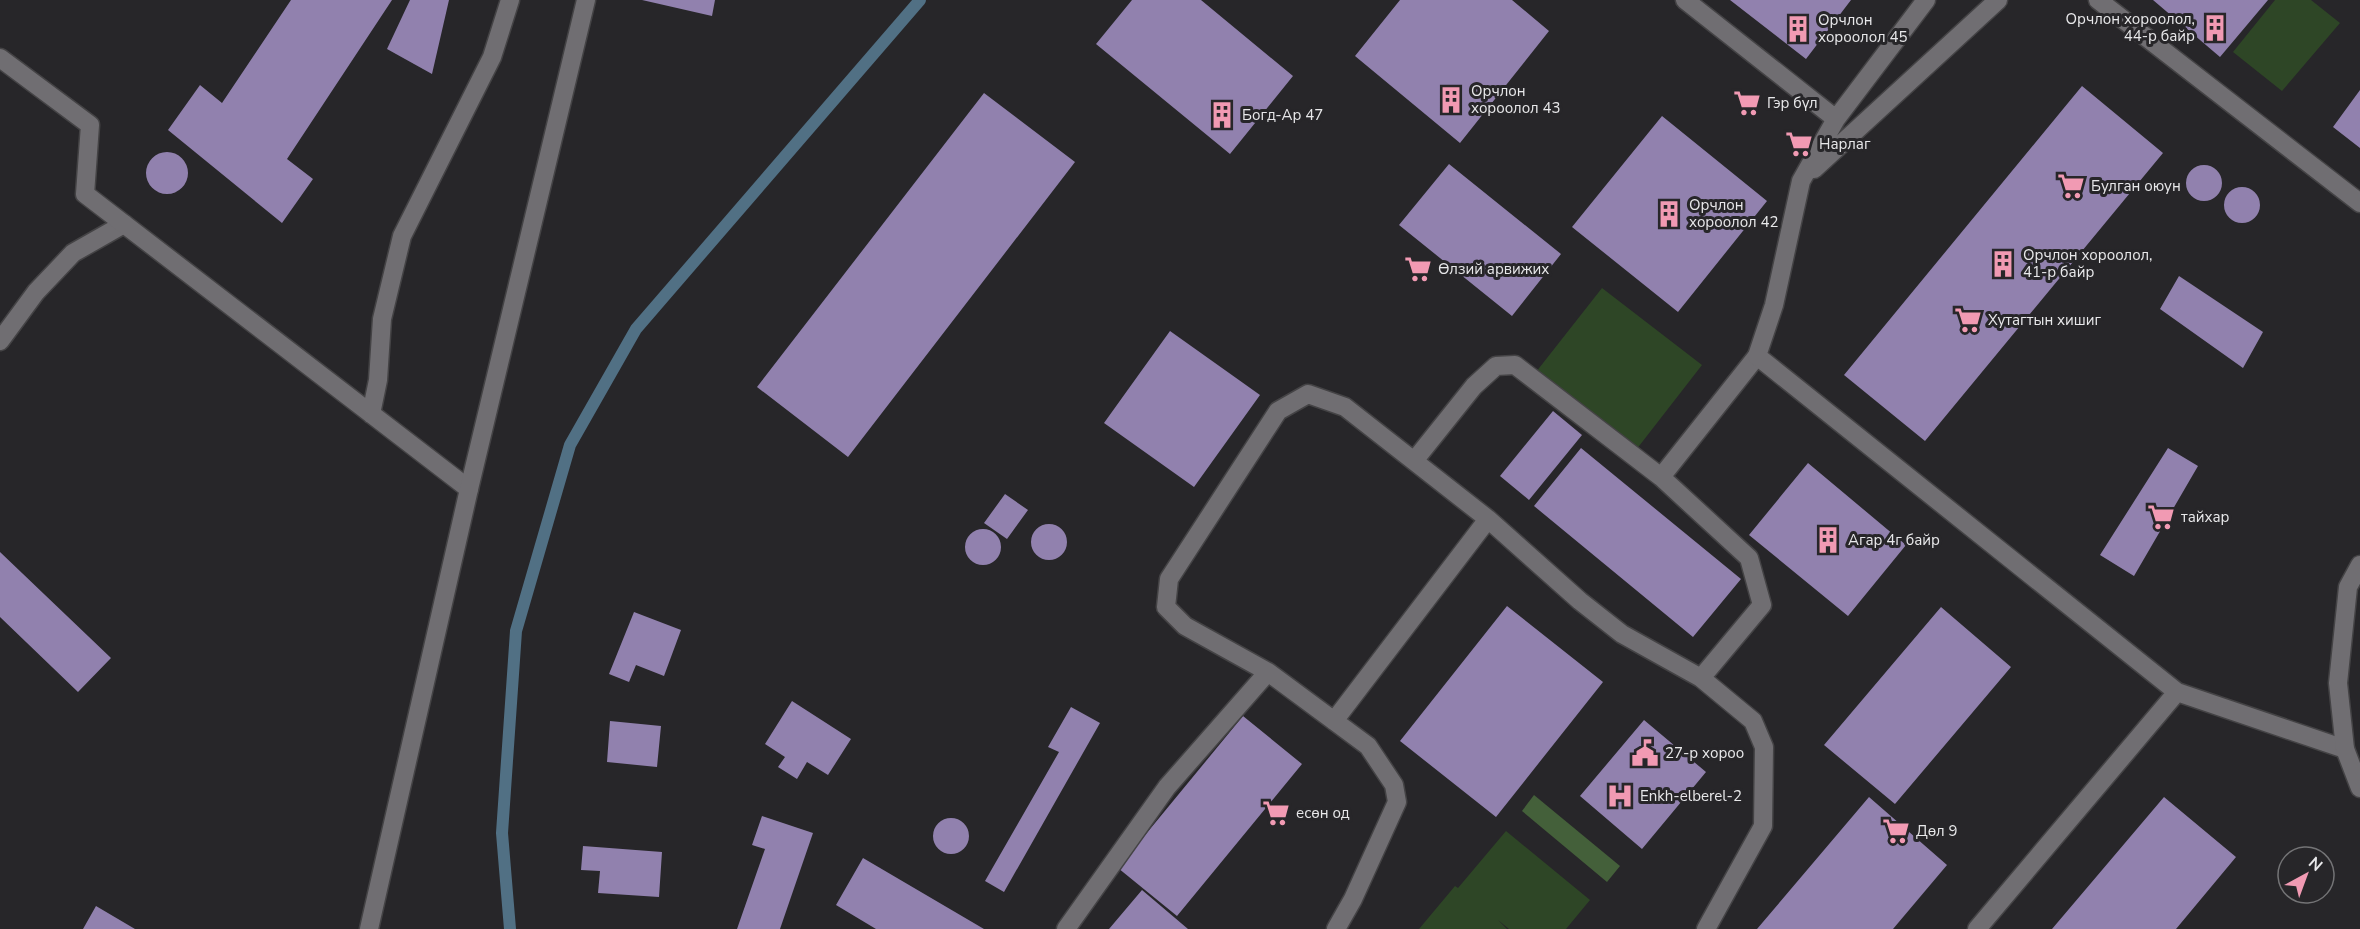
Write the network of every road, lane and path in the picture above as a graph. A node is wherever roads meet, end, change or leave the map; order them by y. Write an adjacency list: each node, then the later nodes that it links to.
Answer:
1 (510, 0): 14 (street)
2 (586, 0): 17 (street)
3 (1685, 0): 8 (street)
4 (1926, 0): 8 (street)
5 (1998, 0): 9 (street)
6 (2098, 0): 10 (street)
7 (0, 58): 11 (street)
8 (1836, 119): 9 (street)
9 (1801, 181): 13 (street)
10 (2360, 202)
11 (124, 224): 12 (street); 14 (street)
12 (0, 341)
13 (1757, 356): 16 (street); 22 (street)
14 (371, 414): 17 (street)
15 (1414, 461): 16 (street); 18 (street); 20 (street)
16 (1660, 477): 21 (street)
17 (469, 489): 26 (street)
18 (1488, 519): 21 (street); 23 (street)
19 (2360, 565): 24 (street)
20 (1268, 672): 23 (street); 27 (street)
21 (1701, 678): 29 (street)
22 (2177, 692): 24 (street); 30 (street)
23 (1334, 721): 28 (street)
24 (2345, 749): 25 (street)
25 (2360, 788)
26 (369, 929)
27 (1066, 929)
28 (1336, 929)
29 (1706, 929)
30 (1977, 929)

